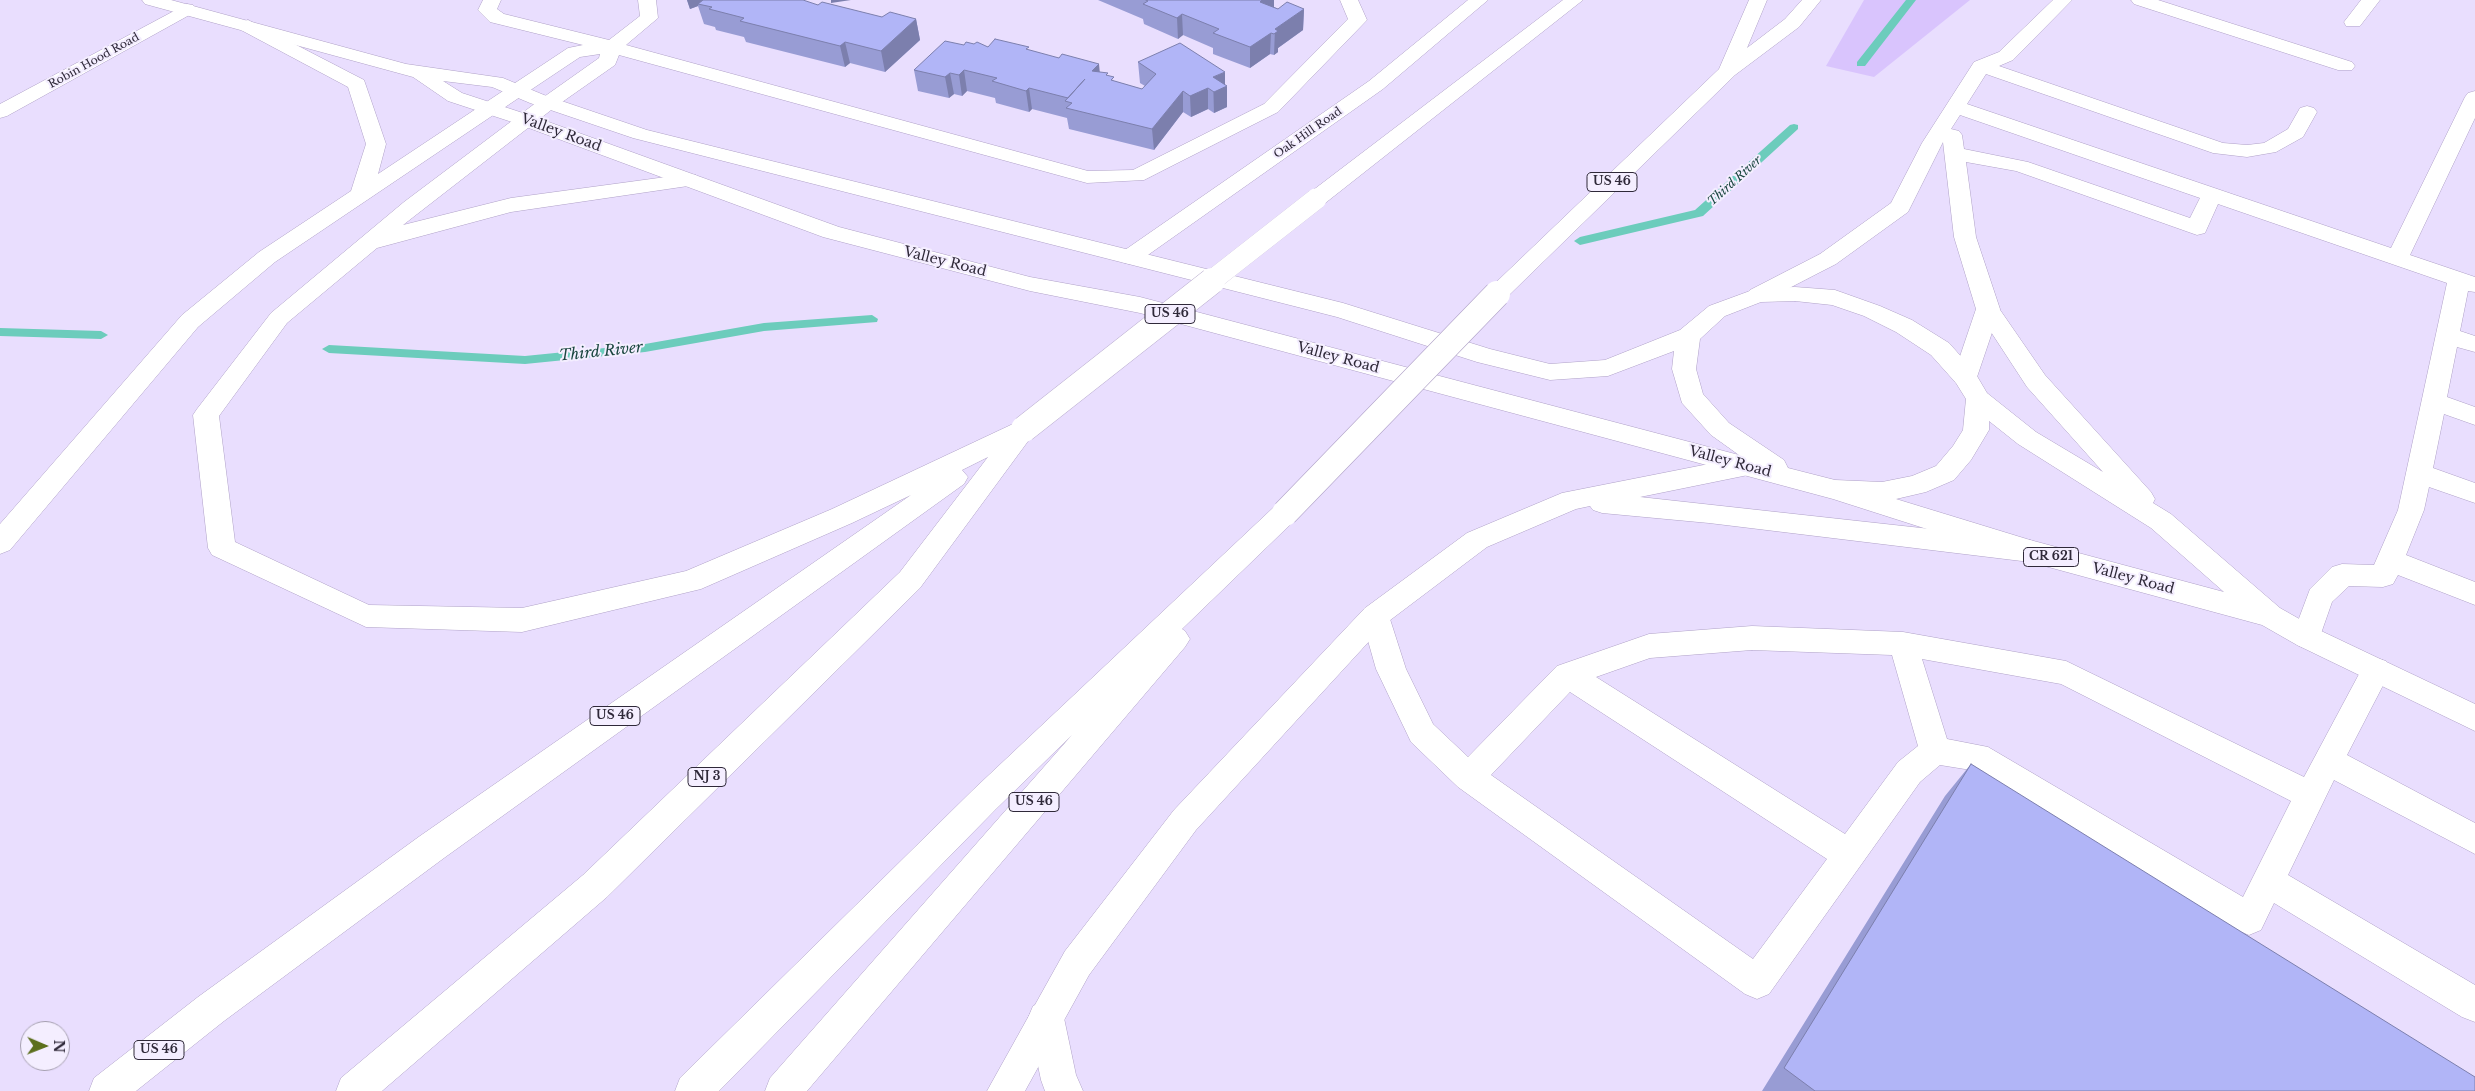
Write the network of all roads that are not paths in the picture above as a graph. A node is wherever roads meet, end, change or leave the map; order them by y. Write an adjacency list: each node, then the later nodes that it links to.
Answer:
1 (151, 0): 12 (main road, Valley Road / CR 621)
2 (648, 0): 15 (main road)
3 (1349, 0): 15 (main road)
4 (1479, 0): 33 (main road, Oak Hill Road)
5 (1574, 0): 44 (main road, US 46, bridge)
6 (1758, 0): 18 (main road, US 46)
7 (1812, 0): 18 (main road)
8 (2063, 0): 16 (main road)
9 (2140, 0): 17 (main road)
10 (2372, 0): 13 (main road)
11 (489, 5): 15 (main road)
12 (187, 9): 14 (main road, Valley Road / CR 621); 24 (main road, Robin Hood Road)
13 (2353, 22)
14 (248, 26): 19 (main road, Valley Road / CR 621); 30 (main road)
15 (612, 46): 20 (main road); 22 (main road)
16 (1981, 66): 25 (main road); 26 (main road)
17 (2344, 66)
18 (1728, 71): 51 (main road, US 46, bridge)
19 (418, 72): 20 (main road, Valley Road / CR 621); 23 (main road, Valley Road / CR 621)
20 (516, 91): 22 (main road, Valley Road / CR 621); 23 (main road)
21 (2475, 97): 34 (main road)
22 (548, 102): 27 (main road); 33 (main road, Valley Road / CR 621)
23 (491, 108): 27 (main road, Valley Road / CR 621); 30 (main road)
24 (0, 112)
25 (1952, 112): 28 (main road); 31 (main road); 36 (main road)
26 (2307, 112)
27 (525, 120): 29 (main road, Valley Road / CR 621); 32 (main road)
28 (1955, 154): 31 (main road); 37 (main road)
29 (688, 180): 32 (main road); 45 (main road, Valley Road / CR 621)
30 (361, 194): 53 (main road)
31 (2212, 194): 34 (main road)
32 (363, 246): 44 (main road)
33 (1130, 257): 39 (main road, Valley Road / CR 621)
34 (2397, 259): 35 (main road)
35 (2467, 283): 38 (main road)
36 (1758, 295): 39 (main road, Valley Road); 41 (main road, Valley Road)
37 (1988, 309): 41 (main road); 52 (main road)
38 (2446, 335): 40 (main road); 42 (main road)
39 (1688, 336): 47 (main road)
40 (2475, 344)
41 (1972, 388): 48 (main road); 52 (main road, Valley Road / CR 621)
42 (2433, 402): 43 (main road); 46 (main road)
43 (2475, 416)
44 (1024, 429): 73 (main road, US 46); 74 (main road, NJ 3)
45 (1744, 467): 47 (main road, Valley Road / CR 621); 50 (main road)
46 (2419, 473): 49 (main road); 55 (main road)
47 (1793, 479): 48 (main road, Valley Road / CR 621)
48 (1835, 490): 54 (main road, Valley Road / CR 621)
49 (2475, 493)
50 (1571, 500): 54 (main road); 57 (main road)
51 (1285, 513): 75 (main road); 76 (main road, US 46)
52 (2162, 521): 58 (main road, Valley Road / CR 621)
53 (0, 543)
54 (2030, 551): 58 (main road, Valley Road / CR 621)
55 (2390, 560): 56 (main road); 59 (main road)
56 (2475, 594)
57 (1375, 616): 66 (main road); 72 (main road)
58 (2270, 616): 59 (main road, Valley Road / CR 621)
59 (2307, 637): 61 (main road, Valley Road / CR 621)
60 (1903, 644): 62 (main road); 64 (main road); 67 (main road)
61 (2376, 670): 63 (main road, Valley Road / CR 621); 65 (main road)
62 (1568, 675): 66 (main road); 69 (main road)
63 (2475, 718)
64 (1935, 751): 69 (main road); 70 (main road)
65 (2328, 761): 67 (main road); 68 (main road)
66 (1469, 777): 69 (main road)
67 (2310, 796): 70 (main road)
68 (2475, 839)
69 (1849, 855)
70 (2268, 881): 71 (main road)
71 (2475, 1005)
72 (1046, 1018): 77 (main road); 78 (main road)
73 (107, 1091)
74 (354, 1091)
75 (693, 1091)
76 (782, 1091)
77 (1005, 1091)
78 (1065, 1091)

